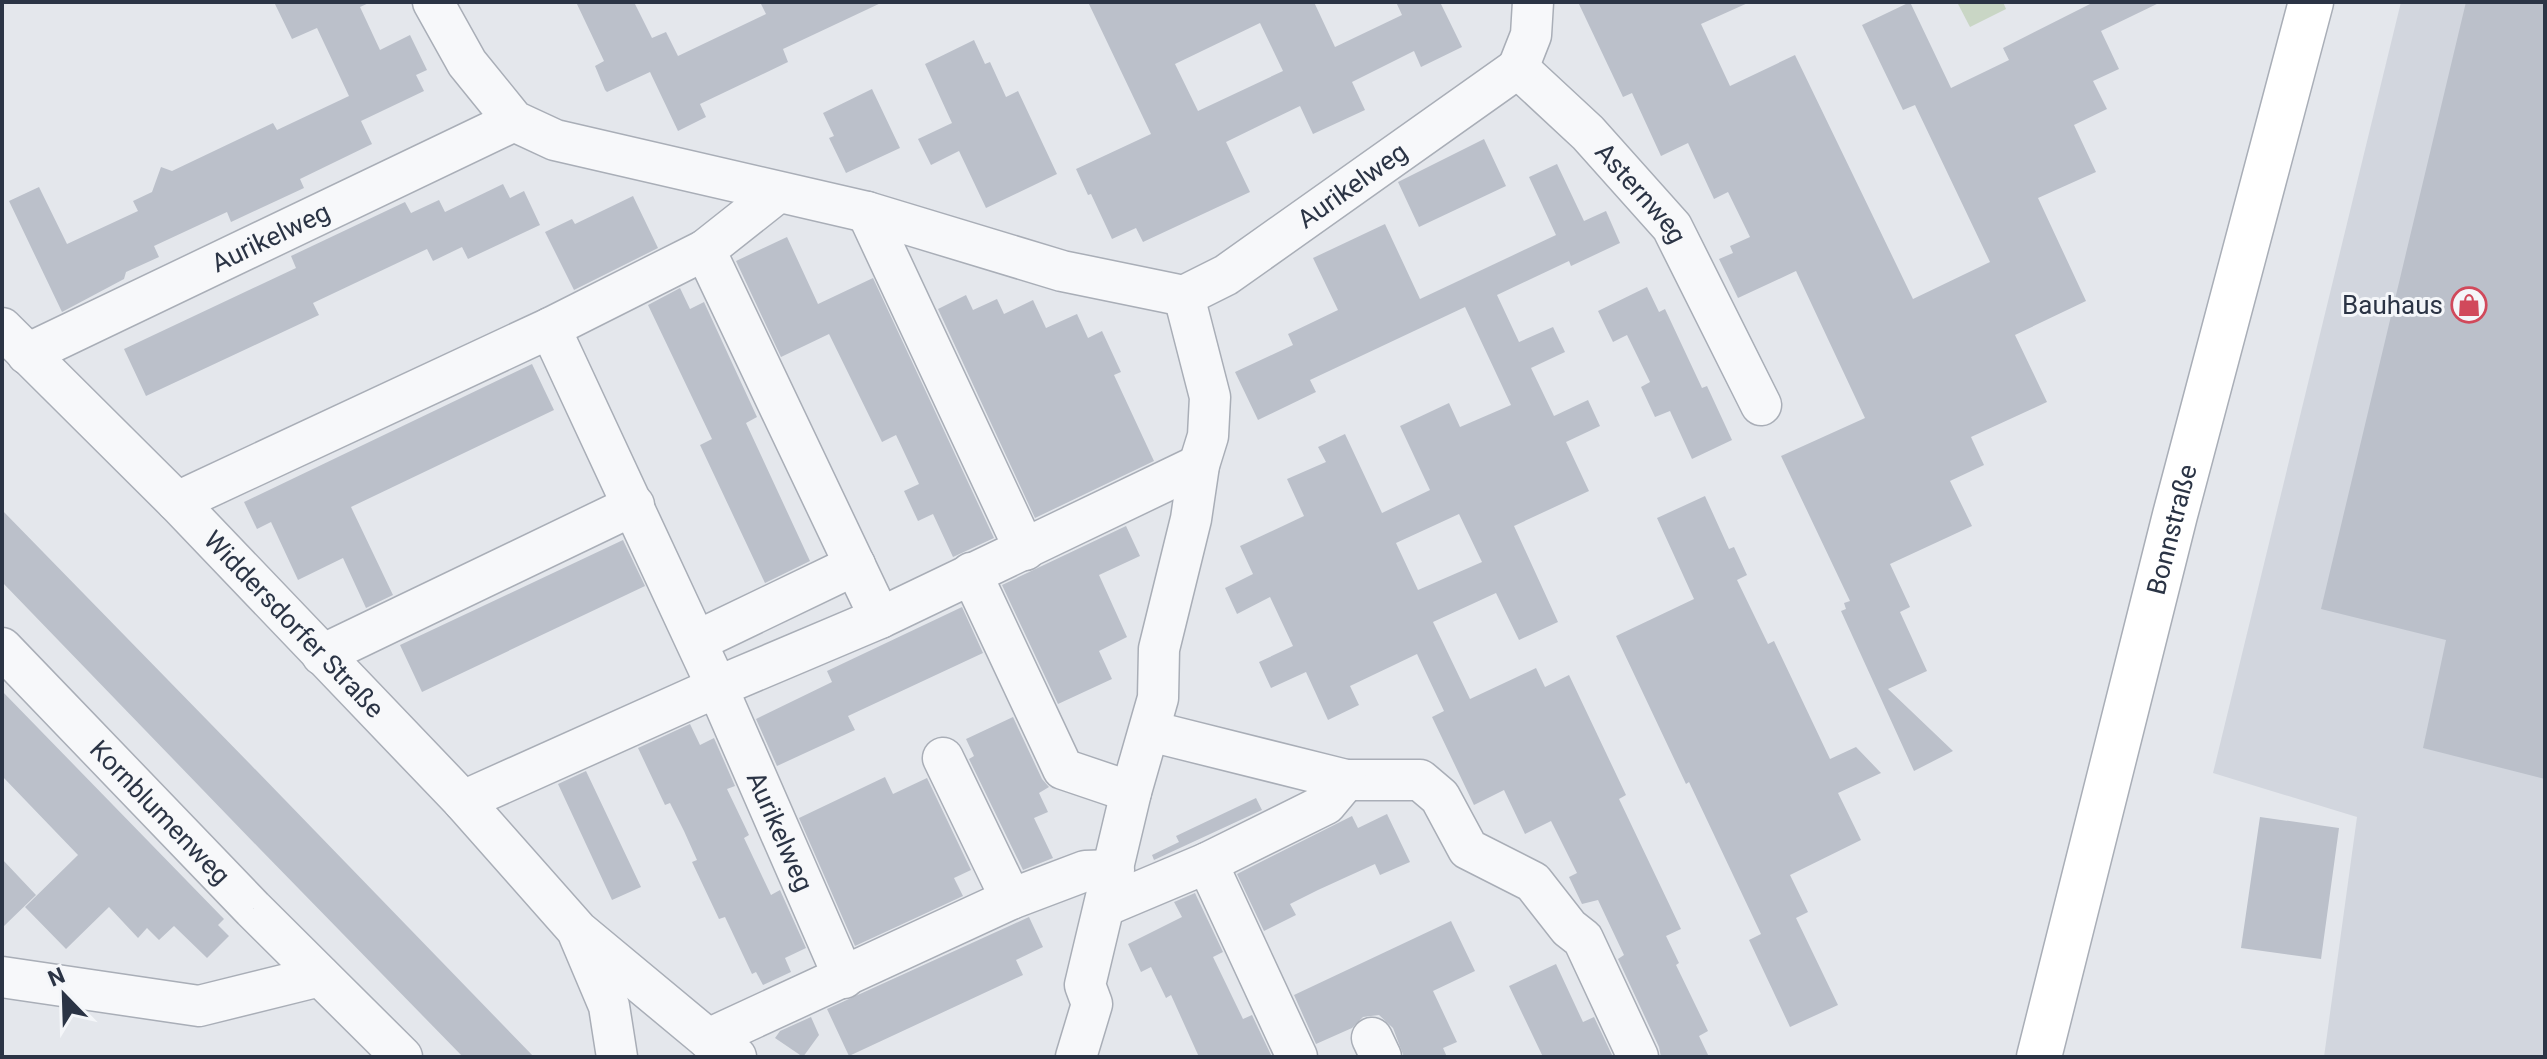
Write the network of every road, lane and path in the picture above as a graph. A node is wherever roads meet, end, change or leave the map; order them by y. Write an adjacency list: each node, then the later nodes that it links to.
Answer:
1 (433, 2): 5 (street)
2 (1533, 2): 4 (street)
3 (2311, 2): 42 (main road, Bonnstraße)
4 (1518, 68): 9 (street, Aurikelweg); 12 (street, Asternweg)
5 (514, 121): 6 (street); 11 (street, Aurikelweg)
6 (777, 193): 7 (street); 8 (street)
7 (867, 212): 9 (street); 16 (street)
8 (705, 250): 10 (street); 17 (street)
9 (1184, 296): 13 (street)
10 (550, 328): 14 (street); 15 (street, Aurikelweg)
11 (14, 341): 14 (street, Widdersdorfer Straße)
12 (1761, 405)
13 (1199, 465): 16 (street); 24 (street)
14 (177, 502): 22 (street, Widdersdorfer Straße)
15 (634, 505): 20 (street, Aurikelweg); 22 (street)
16 (1025, 550): 18 (street)
17 (855, 565): 19 (street); 20 (street)
18 (971, 573): 19 (street); 27 (street)
19 (880, 618): 23 (street)
20 (697, 641): 23 (street, Aurikelweg)
21 (2, 648): 33 (street, Kornblumenweg)
22 (322, 655): 28 (street, Widdersdorfer Straße)
23 (717, 687): 28 (street); 35 (street, Aurikelweg)
24 (1150, 731): 26 (street); 27 (street)
25 (943, 758): 31 (street)
26 (1346, 780): 29 (street); 41 (street)
27 (1131, 792): 30 (street)
28 (463, 801): 32 (street, Widdersdorfer Straße)
29 (1207, 863): 30 (street); 40 (street)
30 (1109, 888): 31 (street); 39 (street)
31 (1011, 899): 35 (street)
32 (578, 931): 36 (street, Widdersdorfer Straße); 38 (street, Widdersdorfer Straße)
33 (320, 976): 34 (street); 37 (street, Kornblumenweg)
34 (2, 977)
35 (844, 978): 36 (street)
36 (722, 1048)
37 (402, 1057)
38 (617, 1057)
39 (1076, 1057)
40 (1297, 1057)
41 (1638, 1057)
42 (2039, 1057)

